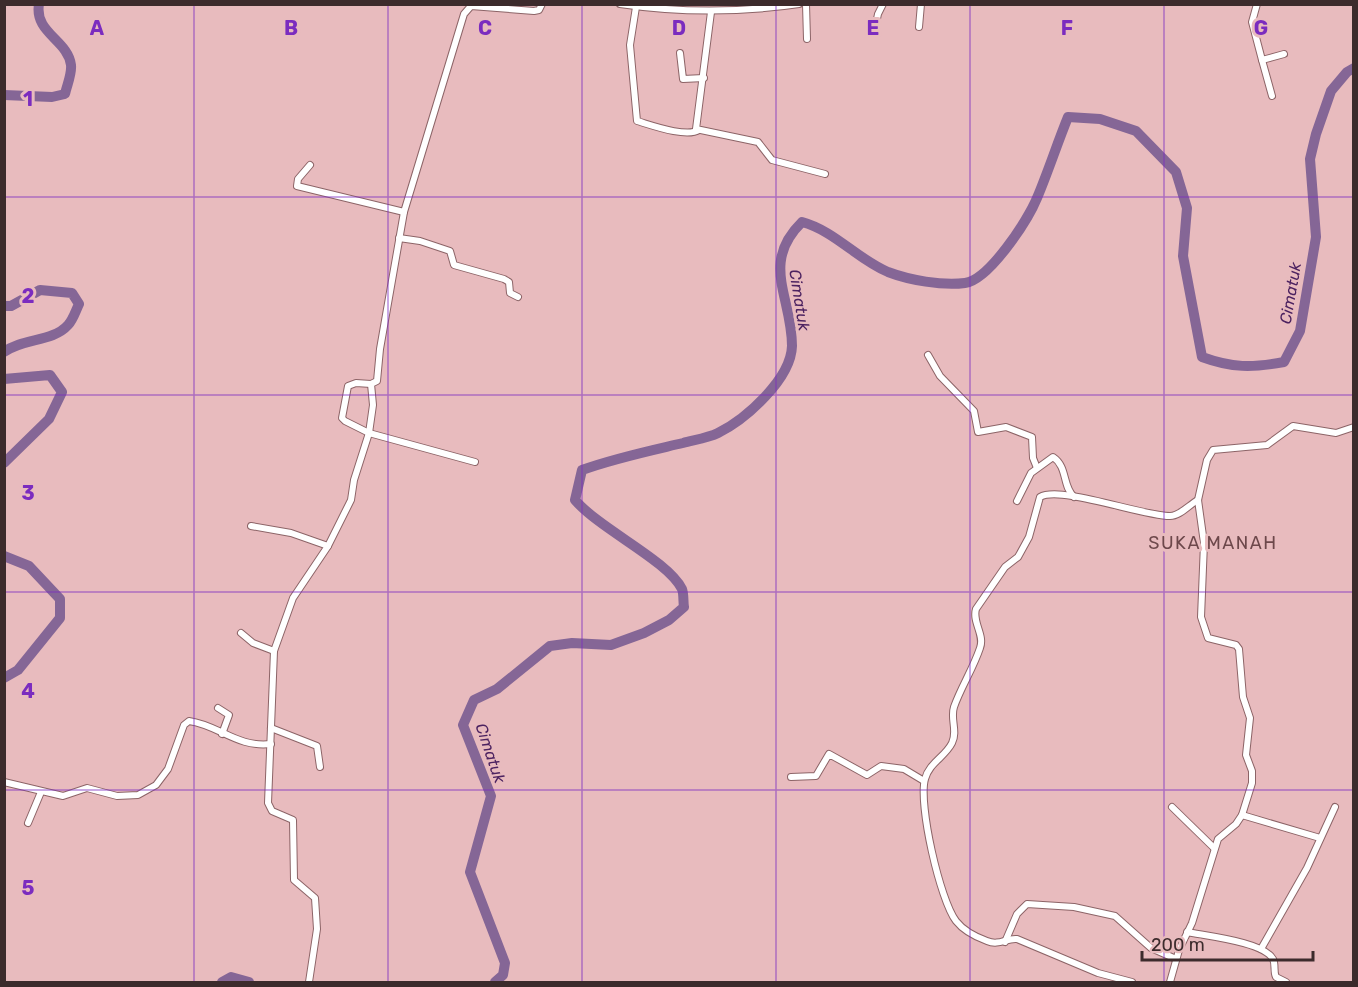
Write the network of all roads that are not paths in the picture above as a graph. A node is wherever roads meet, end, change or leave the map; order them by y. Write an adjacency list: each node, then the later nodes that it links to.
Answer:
1 (464, 4): 10 (street)
2 (542, 4): 9 (street)
3 (620, 4): 11 (street)
4 (799, 4): 12 (street)
5 (806, 4): 16 (street)
6 (883, 4): 15 (street)
7 (921, 4): 14 (street)
8 (1257, 4): 19 (street)
9 (490, 5): 10 (street)
10 (471, 6): 25 (street)
11 (636, 7): 13 (street); 22 (street)
12 (720, 8): 13 (street)
13 (711, 12): 20 (street)
14 (919, 27)
15 (874, 33)
16 (807, 39)
17 (680, 53): 20 (street)
18 (1284, 54): 19 (street)
19 (1262, 60): 21 (street)
20 (704, 78): 22 (street)
21 (1272, 96)
22 (699, 130): 24 (street)
23 (310, 165): 25 (street)
24 (825, 174)
25 (404, 212): 26 (street)
26 (399, 238): 27 (street); 29 (street)
27 (518, 297)
28 (928, 355): 33 (street)
29 (371, 384): 31 (street); 31 (street)
30 (1353, 427): 35 (street)
31 (369, 433): 32 (street); 38 (street)
32 (475, 462)
33 (1037, 468): 34 (street); 36 (street)
34 (1074, 497): 35 (street); 47 (street)
35 (1198, 500): 52 (street)
36 (1017, 501)
37 (251, 526): 38 (street)
38 (328, 546): 40 (street)
39 (241, 633): 40 (street)
40 (274, 651): 42 (street)
41 (218, 708): 43 (street)
42 (272, 728): 44 (street); 45 (street)
43 (222, 734): 44 (street); 49 (street)
44 (271, 744): 60 (street)
45 (320, 767)
46 (791, 777): 47 (street)
47 (924, 781): 57 (street)
48 (4, 782): 49 (street)
49 (41, 792): 53 (street)
50 (1172, 807): 55 (street)
51 (1335, 807): 54 (street)
52 (1242, 814): 54 (street); 55 (street)
53 (28, 823)
54 (1320, 838): 58 (street)
55 (1215, 848): 56 (street)
56 (1187, 932): 58 (street); 59 (street)
57 (1005, 942): 59 (street); 61 (street)
58 (1261, 949): 63 (street)
59 (1176, 959): 62 (street)
60 (309, 982)
61 (1132, 982)
62 (1170, 982)
63 (1286, 982)

